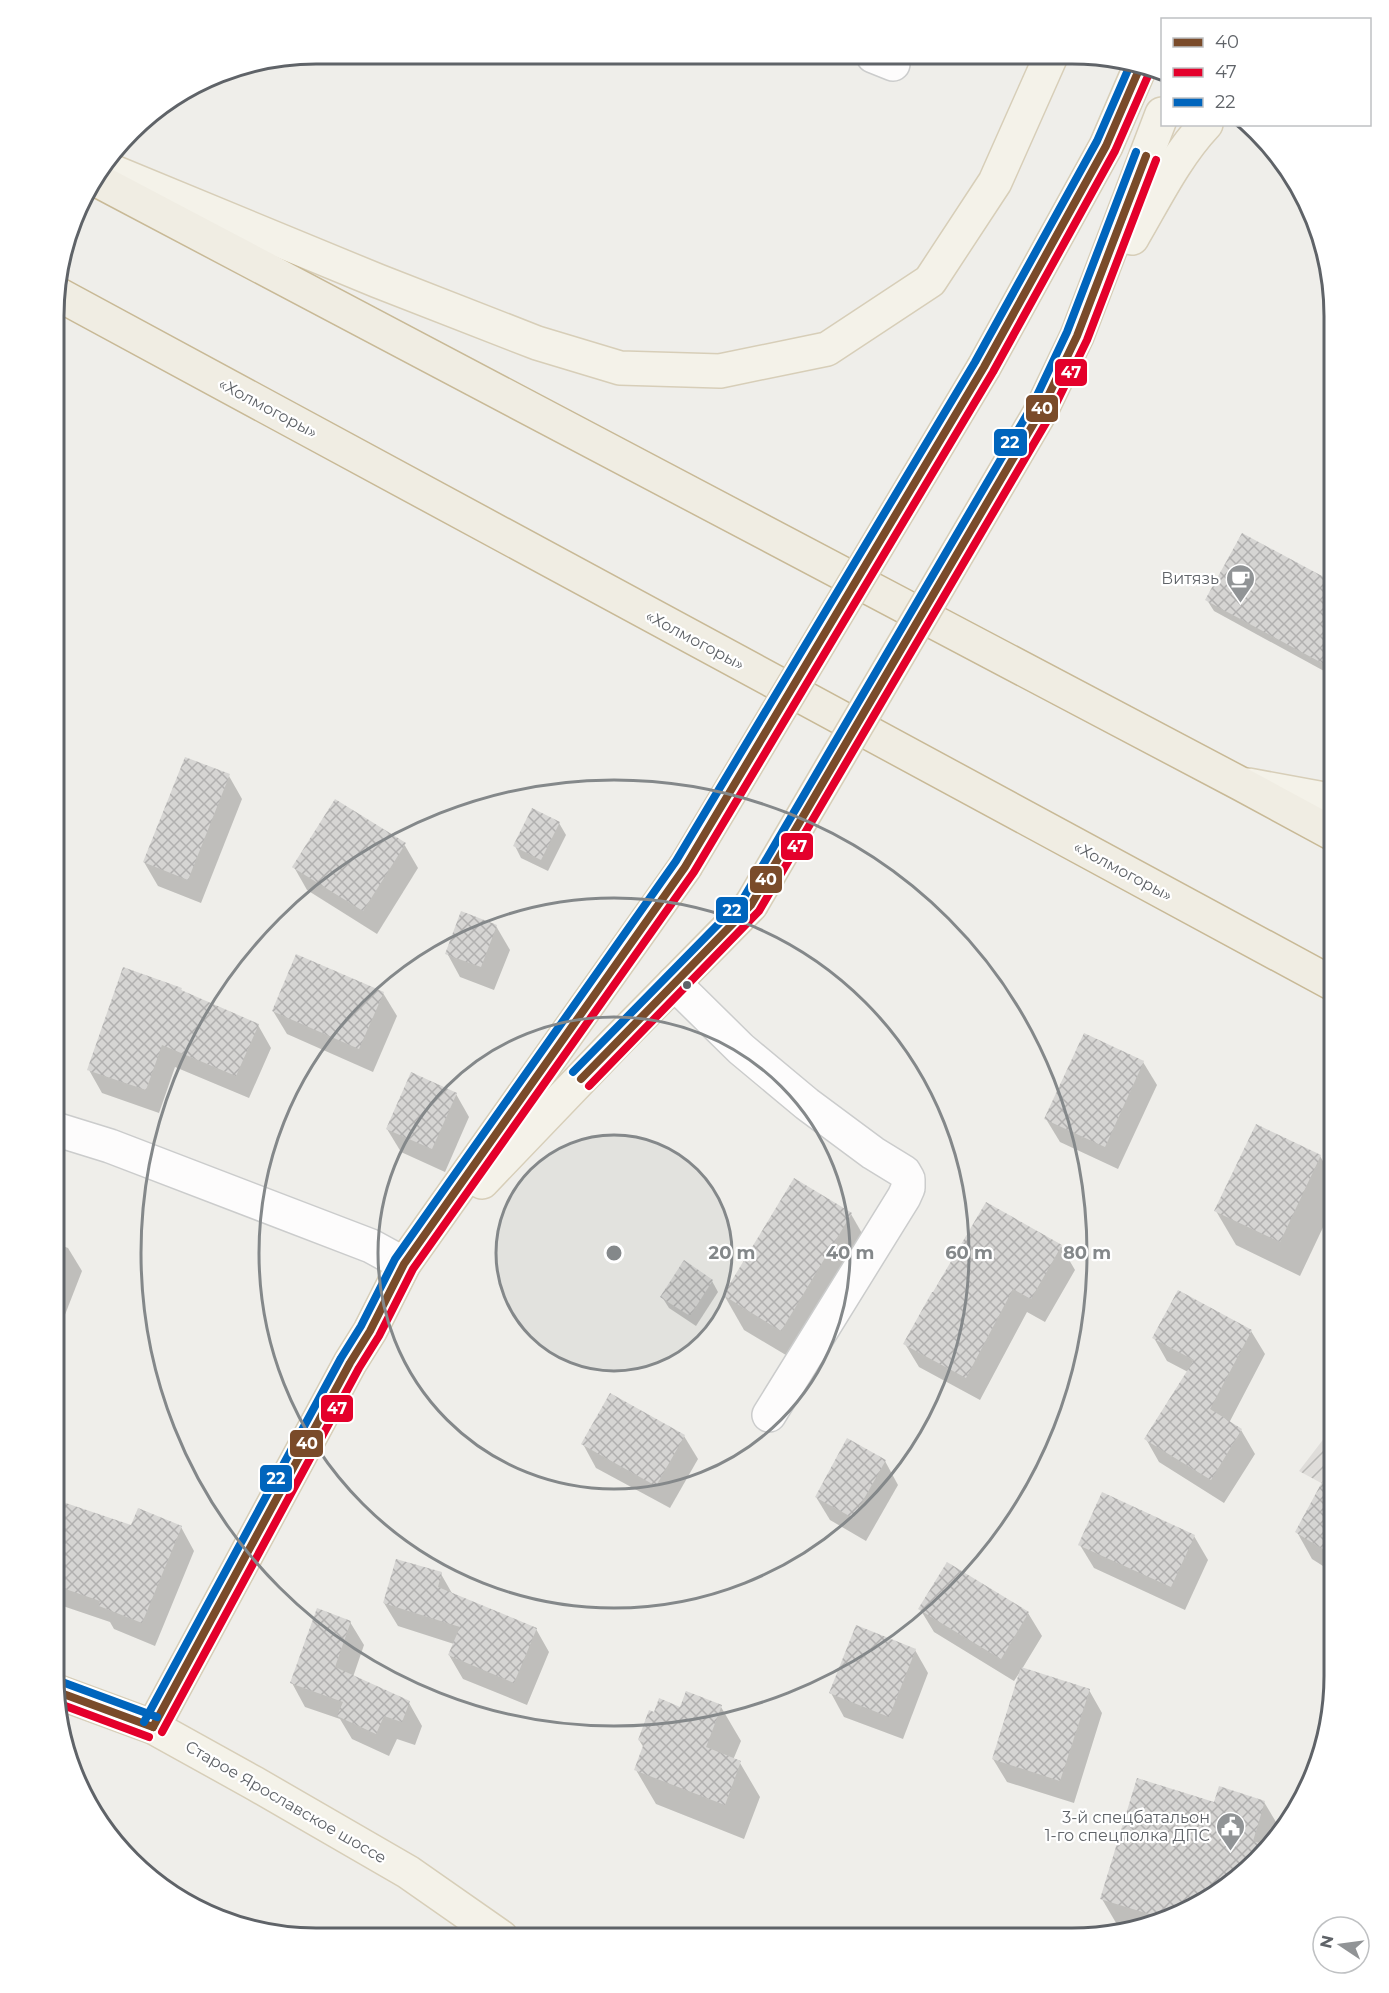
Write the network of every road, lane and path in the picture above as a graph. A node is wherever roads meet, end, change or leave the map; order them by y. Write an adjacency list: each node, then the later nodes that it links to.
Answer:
1 (1047, 64): 5 (main road)
2 (1138, 73): 15 (main road, bridge)
3 (1161, 117): 8 (main road)
4 (1204, 126): 8 (main road)
5 (111, 171)
6 (103, 183): 9 (highway)
7 (65, 298): 12 (highway, «Холмогоры»)
8 (1077, 336): 13 (main road, bridge)
9 (1241, 784): 10 (main road); 11 (highway)
10 (1324, 799)
11 (1324, 829)
12 (1324, 980)
13 (674, 983): 15 (main road); 16 (lane)
14 (64, 1133): 15 (lane)
15 (404, 1264): 18 (main road)
16 (769, 1415)
17 (65, 1695): 18 (main road, Старое Ярославское шоссе)
18 (153, 1727): 19 (main road, Старое Ярославское шоссе)
19 (488, 1928)

